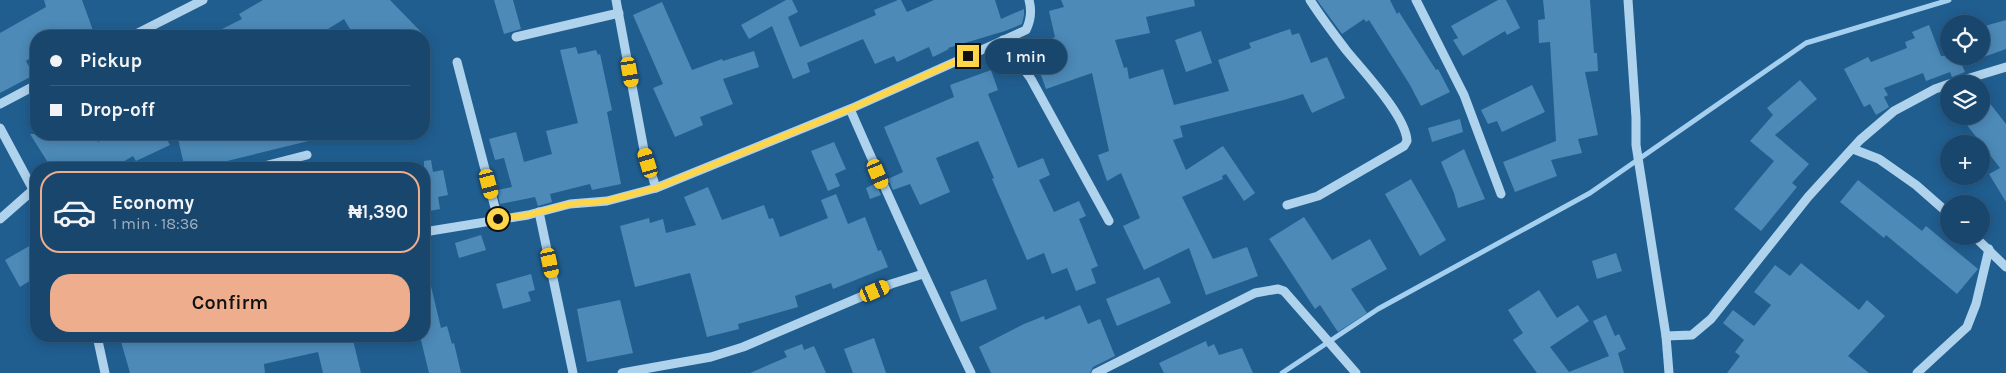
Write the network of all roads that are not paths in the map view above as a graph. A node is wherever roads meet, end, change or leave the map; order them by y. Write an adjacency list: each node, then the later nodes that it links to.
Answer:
1 (203, 0): 8 (street)
2 (616, 0): 7 (street)
3 (1310, 0): 26 (street)
4 (1416, 0): 24 (street)
5 (1628, 0): 37 (street)
6 (1031, 1): 10 (street)
7 (619, 13): 9 (street); 23 (street)
8 (144, 30)
9 (516, 37)
10 (1003, 40): 17 (street); 31 (street)
11 (457, 62): 30 (street)
12 (2006, 67): 13 (street)
13 (1980, 75)
14 (1940, 87): 19 (street)
15 (30, 88): 16 (street)
16 (0, 104)
17 (850, 109): 23 (street); 36 (street)
18 (0, 128): 22 (street)
19 (1853, 149): 27 (street); 37 (street)
20 (306, 155): 21 (street)
21 (280, 162)
22 (30, 183)
23 (656, 188): 28 (street)
24 (1501, 194)
25 (30, 196): 29 (street)
26 (1287, 205)
27 (1940, 206)
28 (539, 212): 30 (street); 41 (street)
29 (0, 218)
30 (498, 219): 32 (street)
31 (1109, 221)
32 (430, 231)
33 (1984, 245): 34 (street)
34 (1989, 249): 35 (street); 46 (street)
35 (2006, 267)
36 (923, 274): 42 (street); 43 (street)
37 (1666, 336): 45 (street)
38 (97, 342): 40 (street)
39 (1353, 370): 44 (street)
40 (105, 373)
41 (573, 373)
42 (622, 373)
43 (971, 373)
44 (1096, 373)
45 (1668, 373)
46 (1917, 373)

